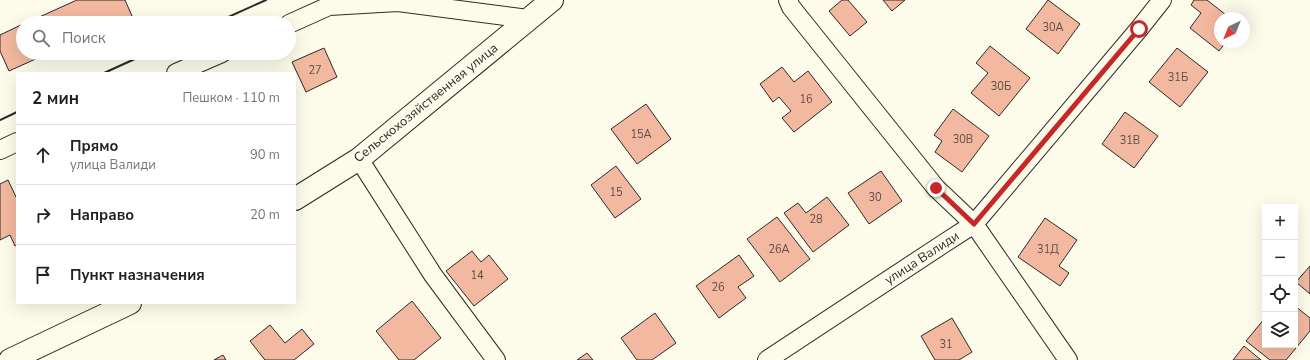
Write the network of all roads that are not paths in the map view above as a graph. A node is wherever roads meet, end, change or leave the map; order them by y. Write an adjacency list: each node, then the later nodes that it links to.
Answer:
1 (552, 0): 4 (main road, Сельскохозяйственная улица)
2 (788, 0): 12 (street)
3 (1162, 0): 12 (street, улица Валиди)
4 (528, 19): 5 (street); 10 (main road, Сельскохозяйственная улица)
5 (296, 21)
6 (206, 60): 7 (street)
7 (178, 72)
8 (16, 142): 9 (street)
9 (0, 150)
10 (358, 159): 11 (main road, Сельскохозяйственная улица); 15 (street)
11 (296, 198)
12 (974, 224): 16 (street, улица Валиди); 17 (street)
13 (128, 304): 14 (main road)
14 (10, 360)
15 (496, 360)
16 (767, 360)
17 (1068, 360)

